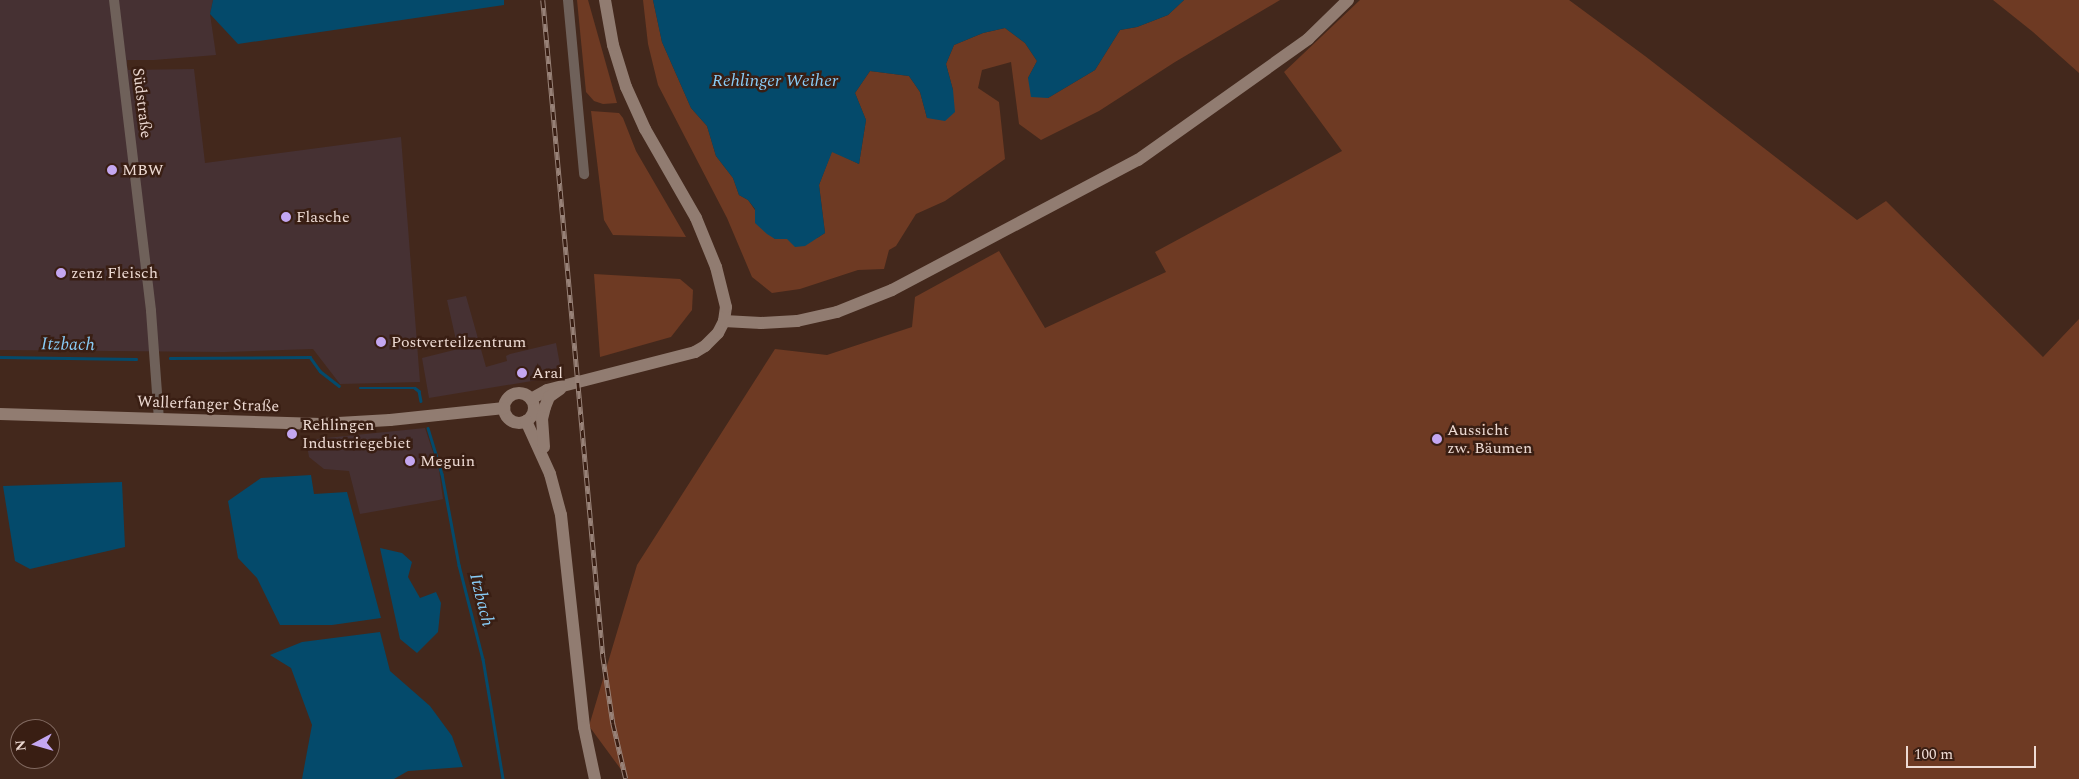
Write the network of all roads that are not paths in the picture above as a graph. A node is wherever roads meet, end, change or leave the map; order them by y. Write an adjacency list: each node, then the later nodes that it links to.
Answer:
1 (114, 0): 11 (street, Südstraße)
2 (568, 0): 5 (street)
3 (605, 0): 6 (main road)
4 (1348, 0): 6 (main road)
5 (584, 174)
6 (724, 321): 7 (main road)
7 (569, 385): 8 (main road); 13 (main road)
8 (531, 399): 9 (main road); 12 (main road)
9 (504, 408): 11 (main road, Wallerfanger Straße); 12 (main road)
10 (0, 414): 11 (main road, Wallerfanger Straße)
11 (159, 419)
12 (526, 421): 13 (main road)
13 (548, 468): 14 (main road)
14 (596, 779)

